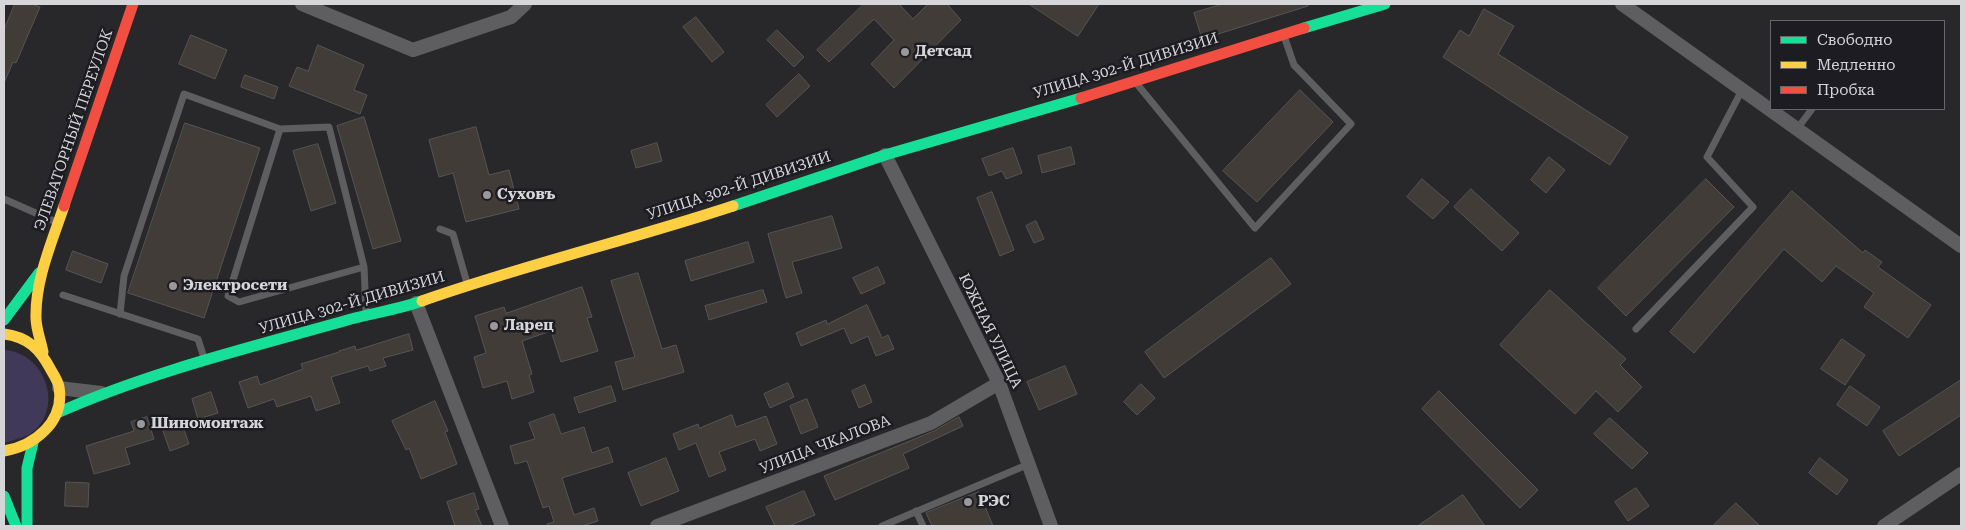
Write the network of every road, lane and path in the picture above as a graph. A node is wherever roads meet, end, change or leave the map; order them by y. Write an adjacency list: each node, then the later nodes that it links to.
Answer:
1 (133, 4): 16 (street, ЭЛЕВАТОРНЫЙ ПЕРЕУЛОК)
2 (302, 4): 3 (street)
3 (525, 4)
4 (1385, 4): 6 (street, УЛИЦА 302-Й ДИВИЗИИ)
5 (1622, 4): 8 (street)
6 (1283, 34): 7 (street, УЛИЦА 302-Й ДИВИЗИИ); 7 (lane)
7 (1135, 82): 14 (street, УЛИЦА 302-Й ДИВИЗИИ)
8 (1742, 90): 9 (street); 27 (lane)
9 (1770, 110)
10 (1770, 110): 13 (street)
11 (1811, 110): 13 (lane)
12 (280, 129): 20 (lane); 20 (lane); 24 (lane)
13 (1797, 129): 18 (street)
14 (885, 155): 21 (street, УЛИЦА 302-Й ДИВИЗИИ); 31 (street, ЮЖНАЯ УЛИЦА)
15 (4, 199): 16 (lane)
16 (59, 223): 19 (street, ЭЛЕВАТОРНЫЙ ПЕРЕУЛОК)
17 (440, 229): 21 (lane)
18 (1961, 246)
19 (44, 266): 26 (street, ЭЛЕВАТОРНЫЙ ПЕРЕУЛОК); 29 (street, ЭЛЕВАТОРНЫЙ ПЕРЕУЛОК)
20 (364, 267): 25 (lane)
21 (467, 285): 23 (street, УЛИЦА 302-Й ДИВИЗИИ)
22 (63, 295): 24 (lane)
23 (416, 303): 25 (street, УЛИЦА 302-Й ДИВИЗИИ); 43 (street)
24 (120, 314): 30 (lane)
25 (366, 315): 30 (street, УЛИЦА 302-Й ДИВИЗИИ)
26 (4, 320)
27 (1636, 329)
28 (4, 334): 29 (street)
29 (43, 352): 32 (street, ЭЛЕВАТОРНЫЙ ПЕРЕУЛОК)
30 (206, 362): 33 (street, УЛИЦА 302-Й ДИВИЗИИ)
31 (999, 383): 37 (street, ЮЖНАЯ УЛИЦА); 44 (street, УЛИЦА ЧКАЛОВА)
32 (59, 388): 33 (street, УЛИЦА 302-Й ДИВИЗИИ); 34 (street)
33 (102, 393): 34 (street, УЛИЦА 302-Й ДИВИЗИИ)
34 (57, 413): 35 (street)
35 (33, 443): 36 (street); 42 (street)
36 (4, 451)
37 (1029, 464): 40 (lane); 47 (street, ЮЖНАЯ УЛИЦА)
38 (1961, 474): 48 (street)
39 (4, 496): 41 (street)
40 (916, 511): 45 (lane); 46 (lane)
41 (16, 526)
42 (27, 526)
43 (502, 526)
44 (657, 526)
45 (882, 526)
46 (923, 526)
47 (1051, 526)
48 (1884, 526)

